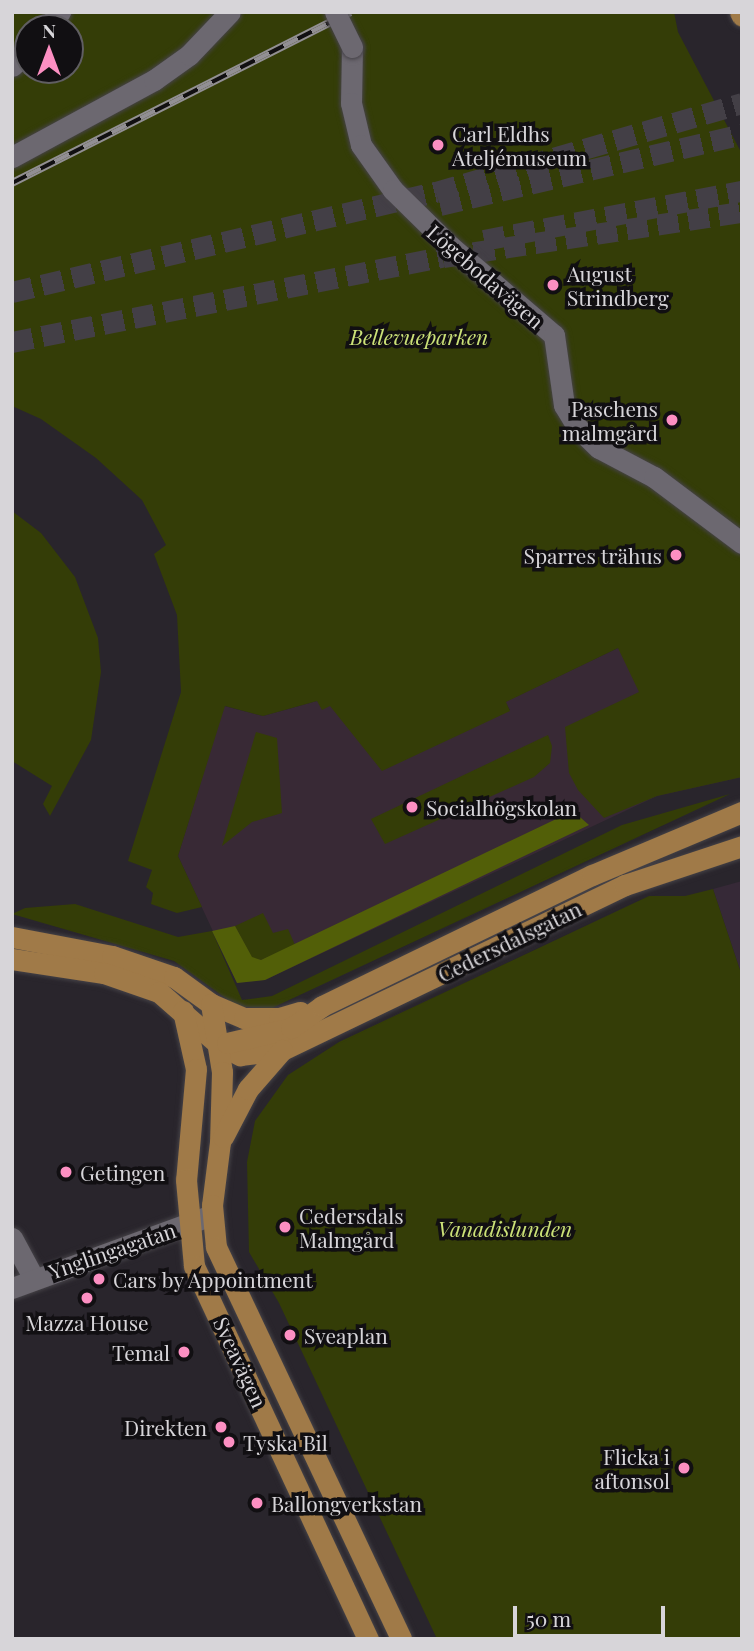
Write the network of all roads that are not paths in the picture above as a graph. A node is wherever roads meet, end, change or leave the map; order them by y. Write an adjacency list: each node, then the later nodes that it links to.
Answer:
1 (230, 12): 3 (street)
2 (335, 12): 4 (street, Lögebodavägen, bridge)
3 (12, 157)
4 (742, 543)
5 (742, 812): 10 (main road, Cedersdalsgatan)
6 (742, 846): 13 (main road, Cedersdalsgatan)
7 (12, 937): 9 (main road)
8 (12, 959): 11 (main road)
9 (211, 1004): 10 (main road, Cedersdalsgatan); 12 (main road, Sveavägen)
10 (322, 1006): 12 (main road, Cedersdalsgatan)
11 (183, 1009): 12 (main road, Cedersdalsgatan); 14 (main road, Sveavägen)
12 (218, 1044): 13 (main road, Cedersdalsgatan); 14 (main road); 15 (main road, Sveavägen)
13 (282, 1050): 15 (main road, Cedersdalsgatan)
14 (196, 1069): 17 (main road, Sveavägen)
15 (219, 1150): 16 (main road, Sveavägen)
16 (212, 1215): 17 (street, Ynglingagatan); 22 (main road, Sveavägen)
17 (190, 1223): 19 (street, Ynglingagatan); 21 (main road, Sveavägen)
18 (12, 1238): 19 (street)
19 (33, 1277): 20 (street, Ynglingagatan)
20 (12, 1288)
21 (368, 1639)
22 (401, 1639)

